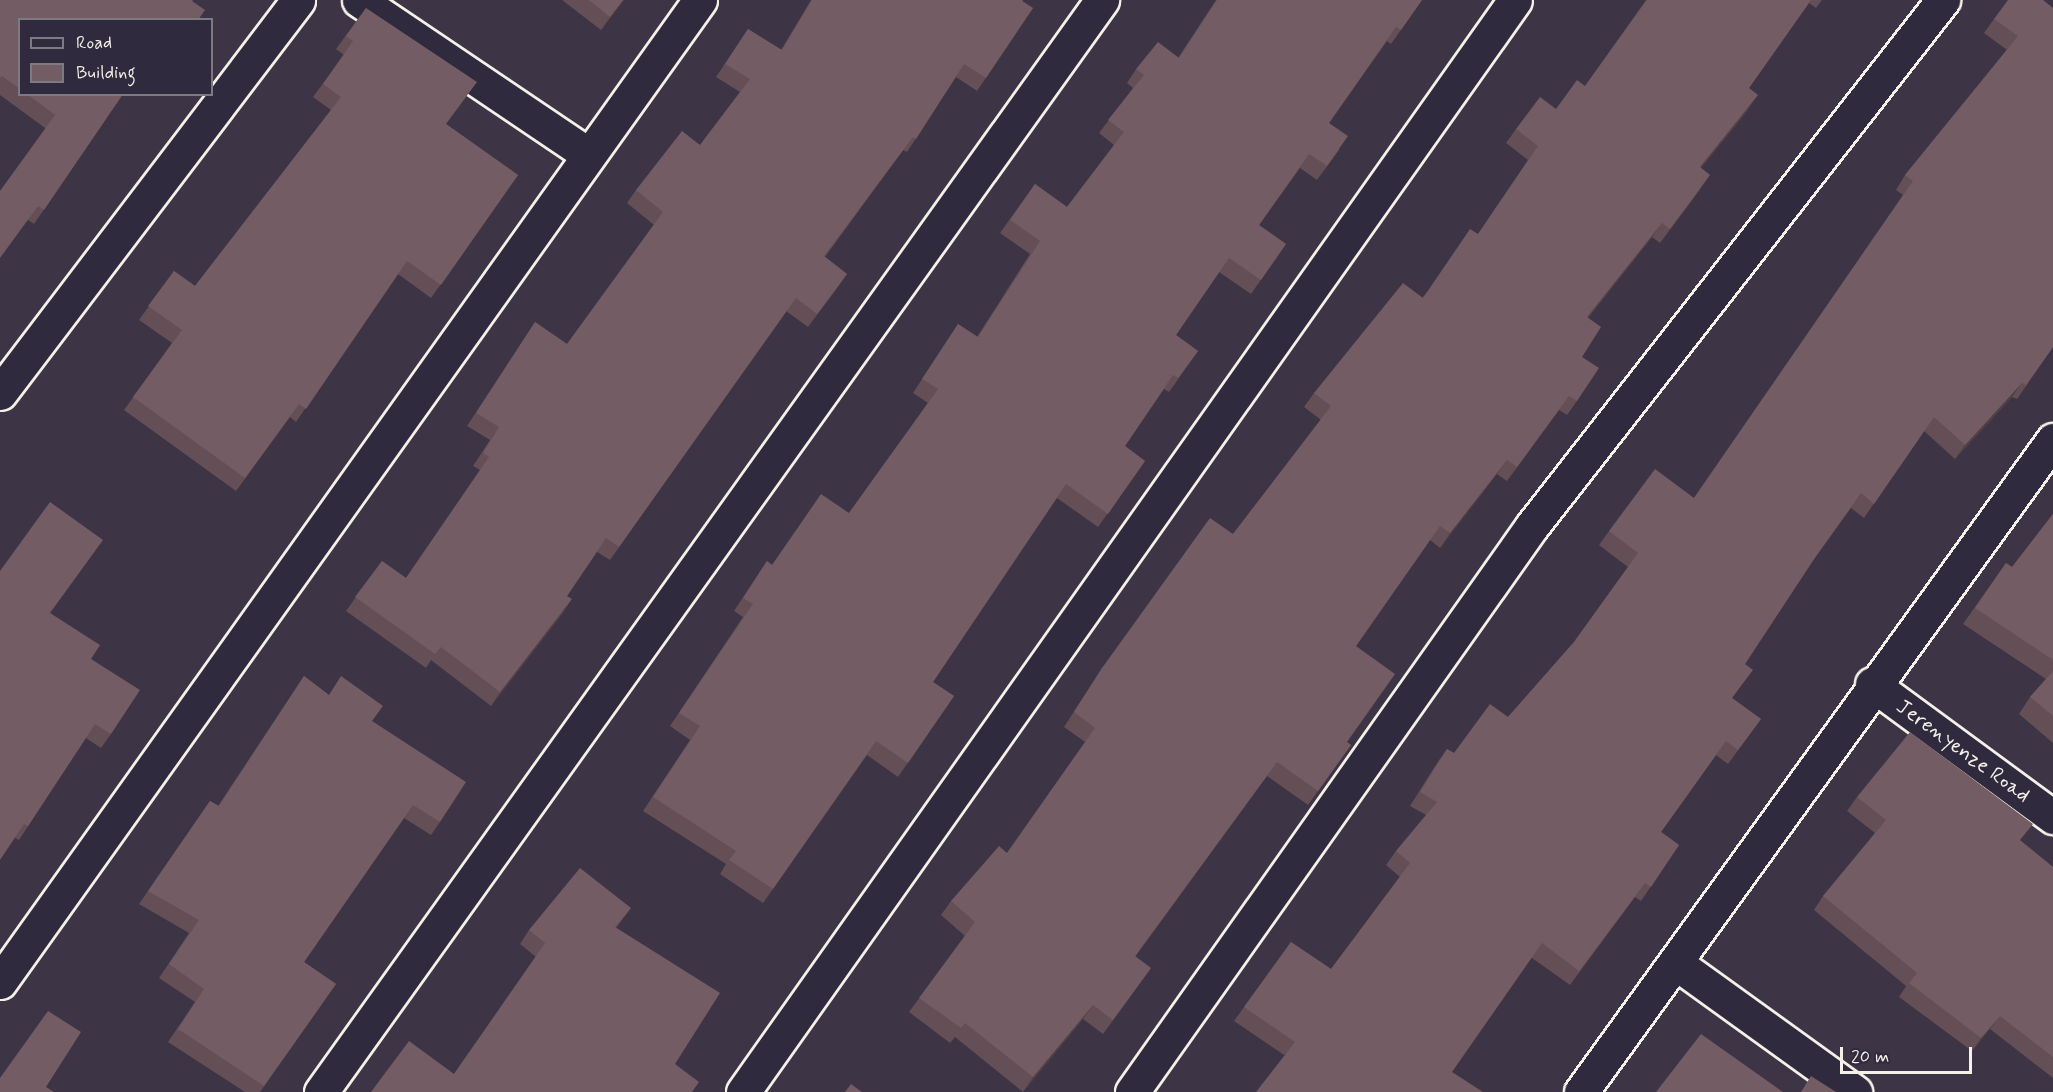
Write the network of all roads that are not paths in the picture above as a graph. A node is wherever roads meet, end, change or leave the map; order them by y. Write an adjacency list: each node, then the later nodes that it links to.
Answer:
1 (298, 0): 8 (street)
2 (359, 0): 7 (street)
3 (700, 0): 7 (street)
4 (1102, 0): 14 (street)
5 (1515, 0): 15 (street)
6 (1943, 0): 16 (street)
7 (587, 154): 13 (street)
8 (0, 393)
9 (2053, 440): 10 (street)
10 (1872, 684): 11 (street, Jerenyenze Road); 12 (street)
11 (2053, 817)
12 (1676, 963): 17 (street); 18 (street)
13 (0, 982)
14 (321, 1092)
15 (743, 1092)
16 (1132, 1092)
17 (1581, 1092)
18 (1855, 1092)

